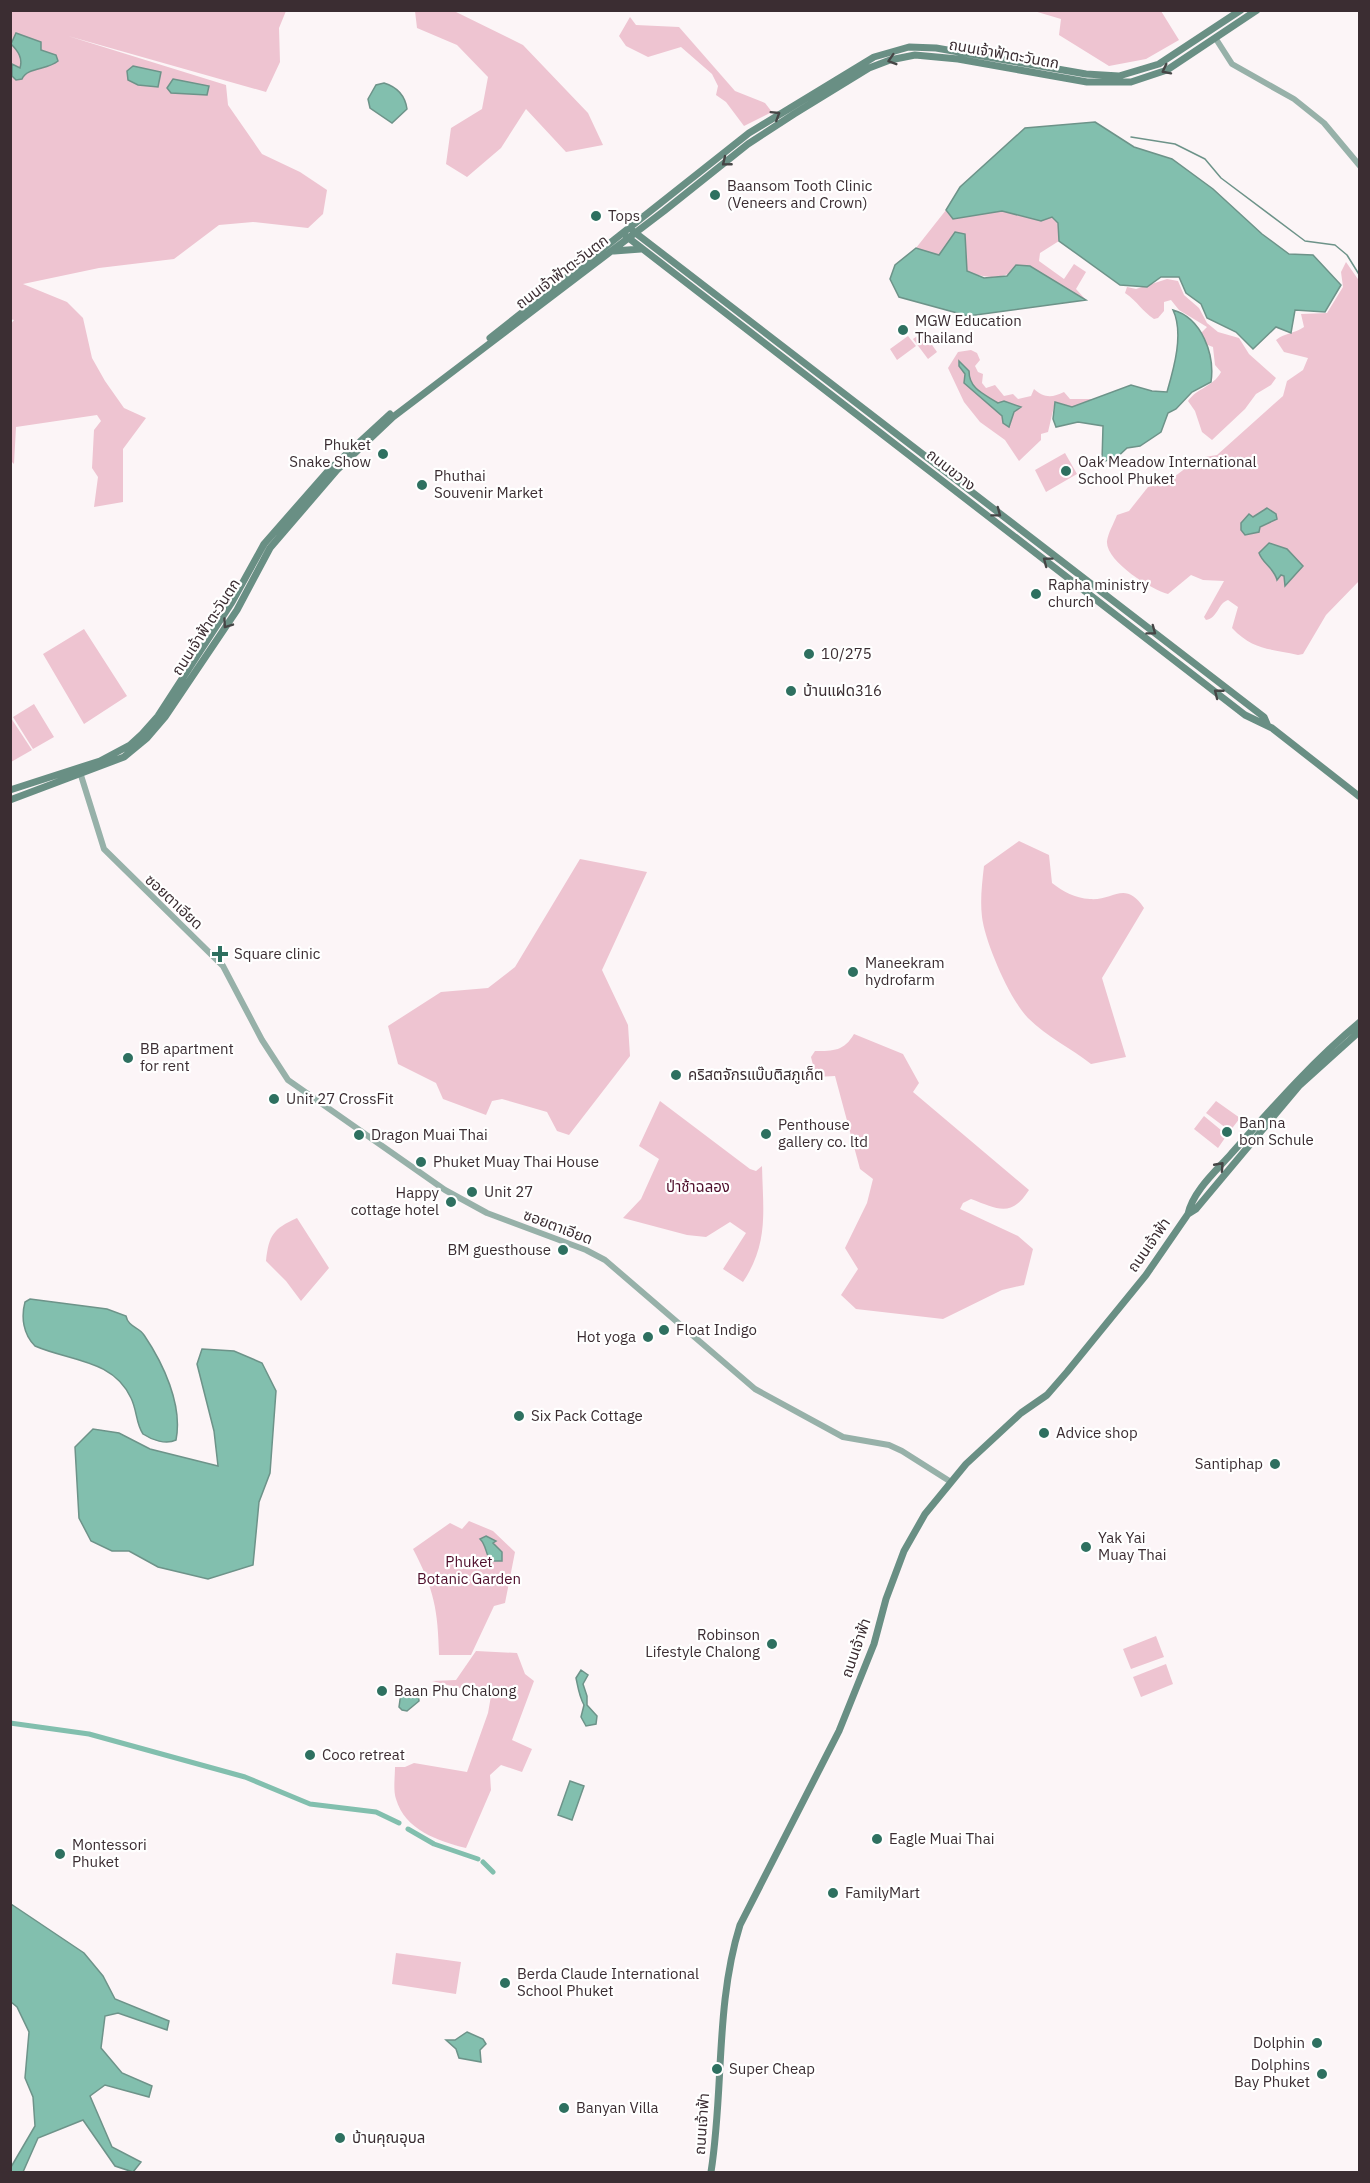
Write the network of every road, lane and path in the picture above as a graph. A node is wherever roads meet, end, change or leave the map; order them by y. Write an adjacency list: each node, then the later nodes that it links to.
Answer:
1 (1241, 10): 3 (main road, ถนนเจ้าฟ้าตะวันตก)
2 (1257, 10): 4 (main road, ถนนเจ้าฟ้าตะวันตก)
3 (1210, 31): 4 (main road); 7 (main road, ถนนเจ้าฟ้าตะวันตก, one-way to 3)
4 (1215, 39): 5 (street); 6 (main road, ถนนเจ้าฟ้าตะวันตก, one-way to 6)
5 (1359, 166)
6 (648, 224): 9 (main road, ถนนเจ้าฟ้าตะวันตก); 11 (main road)
7 (630, 226): 8 (main road, ถนนเจ้าฟ้าตะวันตก); 9 (main road, ถนนขวาง)
8 (622, 232): 10 (main road, ถนนขวาง); 19 (main road, ถนนเจ้าฟ้าตะวันตก)
9 (635, 233): 10 (main road, ถนนเจ้าฟ้าตะวันตก); 11 (main road, ถนนขวาง)
10 (628, 238): 11 (main road, ถนนขวาง); 12 (main road, ถนนเจ้าฟ้าตะวันตก)
11 (647, 248): 12 (main road); 13 (main road, ถนนขวาง)
12 (611, 251): 19 (main road, ถนนเจ้าฟ้าตะวันตก, one-way to 19)
13 (878, 425): 14 (main road, ถนนขวาง, one-way to 14); 15 (main road, ถนนขวาง, one-way to 13)
14 (1111, 599): 15 (main road); 16 (main road, ถนนขวาง, one-way to 16)
15 (1104, 605): 17 (main road, ถนนขวาง)
16 (1188, 659): 17 (main road); 18 (main road, ถนนขวาง)
17 (1182, 665): 18 (main road, ถนนขวาง, one-way to 17)
18 (1267, 724): 21 (main road, ถนนขวาง)
19 (80, 770): 20 (main road, ถนนเจ้าฟ้าตะวันตก); 22 (main road, ถนนเจ้าฟ้าตะวันตก); 26 (street, ซอยตาเอียด)
20 (10, 790)
21 (1359, 797)
22 (10, 800)
23 (1359, 1022): 25 (main road, ถนนเจ้าฟ้า, one-way to 23)
24 (1359, 1031): 25 (main road, ถนนเจ้าฟ้า)
25 (1188, 1214): 26 (main road, ถนนเจ้าฟ้า)
26 (951, 1482): 27 (main road, ถนนเจ้าฟ้า)
27 (711, 2172)

